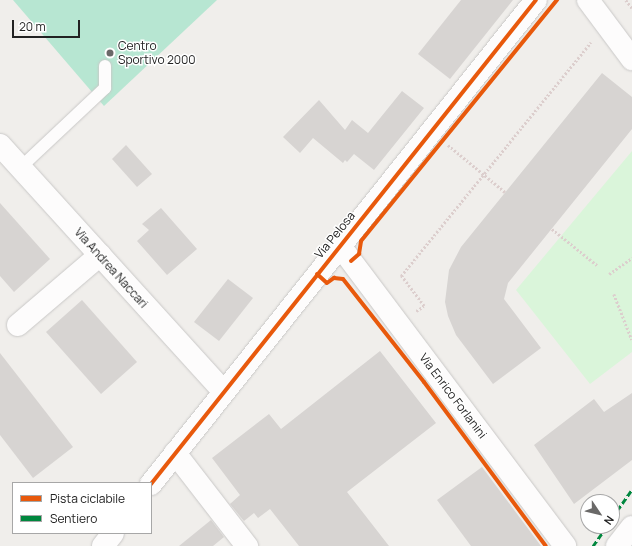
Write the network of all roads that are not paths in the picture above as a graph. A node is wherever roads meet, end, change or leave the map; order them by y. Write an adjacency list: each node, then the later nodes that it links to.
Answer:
1 (536, 0): 7 (street, Via Pelosa)
2 (588, 0): 3 (street)
3 (632, 59)
4 (105, 66): 6 (lane)
5 (0, 145): 6 (street, Via Andrea Naccari)
6 (20, 168): 8 (street, Via Andrea Naccari)
7 (339, 247): 10 (street, Via Pelosa); 17 (street, Via Enrico Forlanini)
8 (100, 255): 9 (street); 10 (street, Via Andrea Naccari)
9 (18, 325)
10 (223, 391): 11 (street, Via Pelosa)
11 (175, 453): 12 (street, Via Pelosa); 16 (street)
12 (152, 483)
13 (632, 527): 18 (street)
14 (112, 534): 15 (street)
15 (103, 546)
16 (247, 546)
17 (565, 546)
18 (617, 546)

